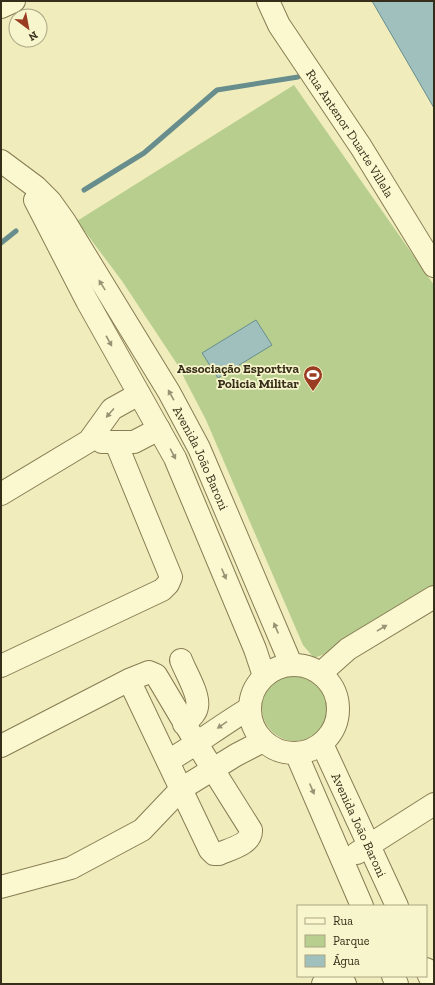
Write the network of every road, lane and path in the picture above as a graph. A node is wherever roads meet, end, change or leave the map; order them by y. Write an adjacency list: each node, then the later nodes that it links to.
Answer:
1 (268, 1): 3 (street, Rua Antenor Duarte Villela)
2 (8, 167): 4 (street, Avenida João Baroni, one-way to 4); 11 (street, Avenida João Baroni, one-way to 2)
3 (434, 266)
4 (139, 394): 5 (street, Avenida João Baroni); 6 (street, one-way to 6)
5 (159, 429): 7 (street); 14 (street, Avenida João Baroni, one-way to 14)
6 (89, 441): 7 (street); 8 (street)
7 (116, 442): 12 (street)
8 (1, 494)
9 (434, 597): 13 (street, one-way to 9)
10 (180, 660): 17 (street)
11 (291, 664): 13 (street); 14 (street)
12 (1, 666)
13 (321, 673): 20 (street)
14 (264, 676): 16 (street)
15 (129, 680): 17 (street); 21 (street); 23 (street)
16 (250, 708): 18 (street); 19 (street, one-way to 19)
17 (184, 724): 19 (street)
18 (263, 741): 22 (street); 24 (street)
19 (197, 744): 23 (street); 24 (street)
20 (322, 744): 22 (street); 27 (street, Avenida João Baroni)
21 (1, 746)
22 (296, 753): 28 (street, one-way to 28)
23 (168, 761): 25 (street)
24 (213, 769): 25 (street); 25 (street)
25 (181, 789): 29 (street)
26 (434, 804): 27 (street)
27 (369, 846): 28 (street); 31 (street, Avenida João Baroni)
28 (343, 862): 30 (street)
29 (1, 887)
30 (362, 905)
31 (397, 905)
32 (427, 971): 35 (street)
33 (323, 984): 34 (street)
34 (345, 984)
35 (433, 984)

